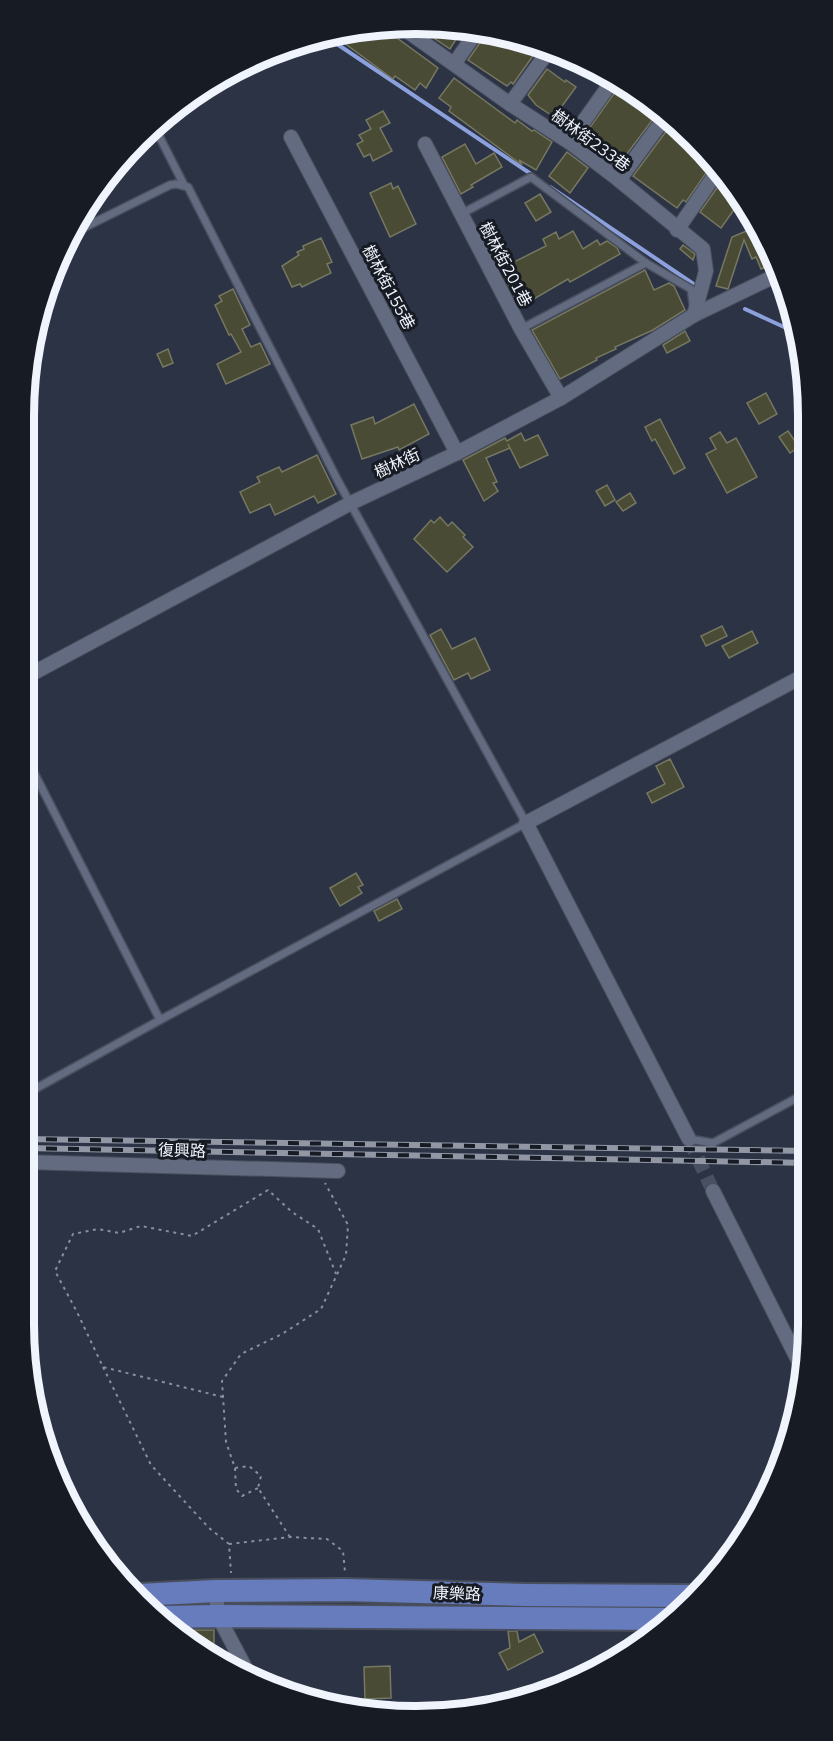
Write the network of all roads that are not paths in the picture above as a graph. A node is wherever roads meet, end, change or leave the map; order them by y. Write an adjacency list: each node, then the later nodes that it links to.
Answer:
1 (412, 34): 4 (street, 樹林街233巷)
2 (472, 39): 4 (street)
3 (544, 57): 6 (street)
4 (454, 64): 6 (street, 樹林街233巷)
5 (609, 86): 10 (street)
6 (510, 104): 10 (street, 樹林街233巷)
7 (661, 123): 13 (street)
8 (158, 135): 14 (lane)
9 (291, 137): 23 (street, 樹林街155巷)
10 (569, 142): 13 (street, 樹林街233巷)
11 (425, 144): 15 (street, 樹林街201巷)
12 (714, 177): 17 (street)
13 (619, 180): 17 (street, 樹林街233巷)
14 (184, 185): 16 (lane); 24 (lane)
15 (461, 214): 18 (lane); 21 (street, 樹林街201巷)
16 (85, 227)
17 (677, 230): 20 (street, 樹林街233巷)
18 (646, 263): 20 (lane); 21 (lane)
19 (772, 277): 20 (street, 樹林街)
20 (694, 315): 22 (street, 樹林街)
21 (521, 329): 22 (street, 樹林街201巷)
22 (561, 398): 23 (street, 樹林街)
23 (457, 453): 24 (street, 樹林街)
24 (351, 503): 25 (street, 樹林街); 28 (lane)
25 (34, 673)
26 (798, 679): 28 (street)
27 (34, 773): 29 (lane)
28 (526, 823): 29 (lane); 32 (street)
29 (160, 1020): 30 (lane)
30 (34, 1089)
31 (798, 1097): 32 (lane)
32 (689, 1139)
33 (34, 1162): 34 (street, 復興路)
34 (338, 1171)
35 (713, 1191): 36 (street)
36 (797, 1358)
37 (224, 1591): 38 (main road, 康樂路); 39 (main road, 康樂路); 41 (street)
38 (146, 1595)
39 (526, 1595): 40 (main road, 康樂路); 43 (main road)
40 (686, 1596)
41 (218, 1616): 42 (main road, 康樂路); 43 (main road, 康樂路); 45 (street)
42 (171, 1617)
43 (527, 1619): 44 (main road, 康樂路)
44 (660, 1619)
45 (244, 1665)

